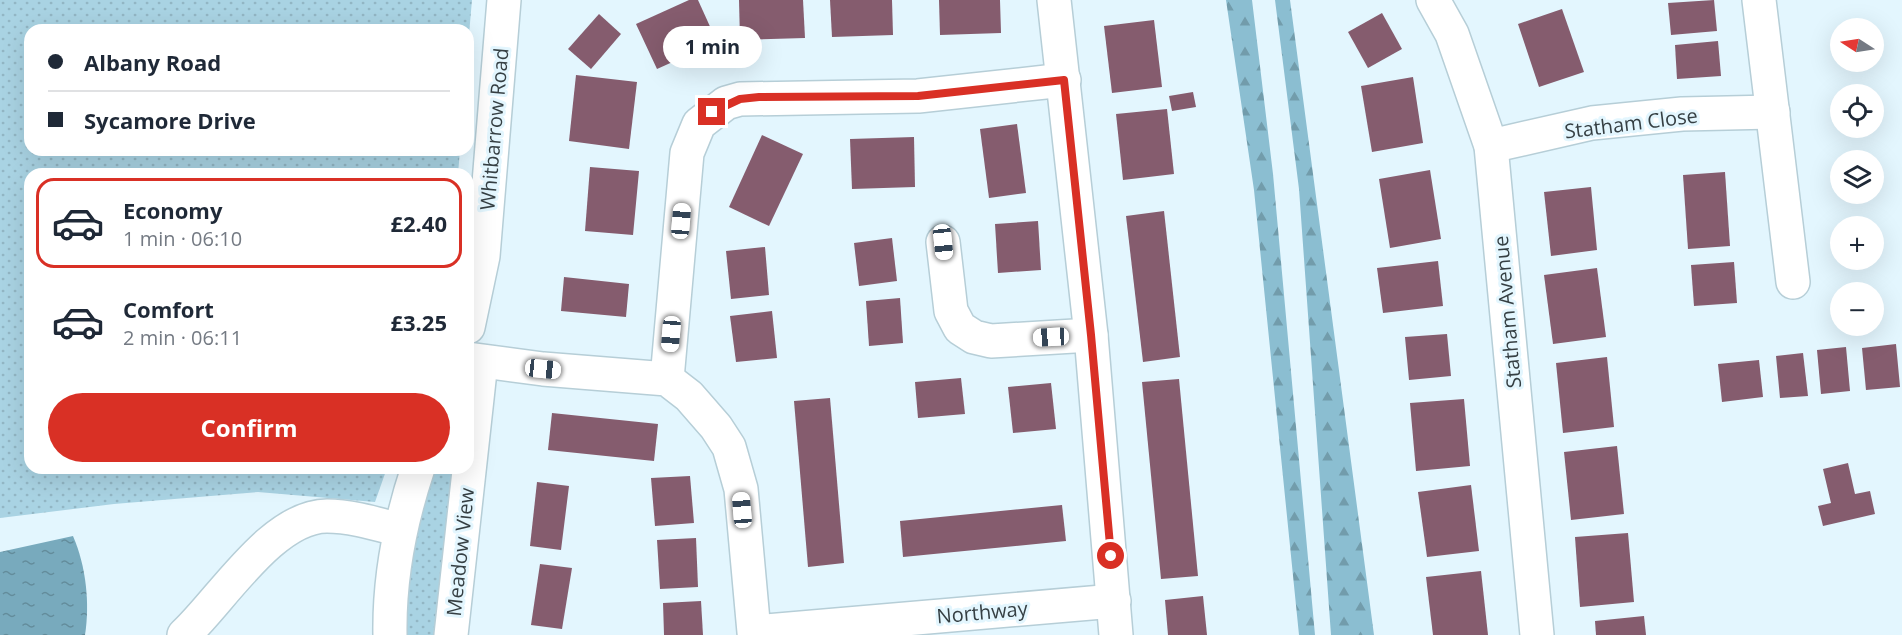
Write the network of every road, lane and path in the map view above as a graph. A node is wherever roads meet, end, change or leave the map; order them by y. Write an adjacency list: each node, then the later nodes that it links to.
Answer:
1 (504, 0): 10 (street, Whitbarrow Road)
2 (1054, 0): 5 (street)
3 (1433, 0): 7 (street, Statham Avenue)
4 (1759, 0): 6 (street)
5 (1064, 80): 11 (street); 13 (street)
6 (1773, 112): 7 (street, Statham Close); 9 (street)
7 (1491, 146): 23 (street, Statham Avenue)
8 (943, 242): 11 (street)
9 (1793, 282)
10 (474, 306)
11 (1091, 335): 17 (street)
12 (475, 361): 13 (street)
13 (667, 379): 18 (street, Northway)
14 (416, 474): 16 (street)
15 (465, 474): 21 (street, Meadow View)
16 (400, 530): 19 (street); 20 (street)
17 (1114, 601): 18 (street, Northway); 22 (street)
18 (753, 633)
19 (184, 635)
20 (390, 635)
21 (451, 635)
22 (1116, 635)
23 (1537, 635)

